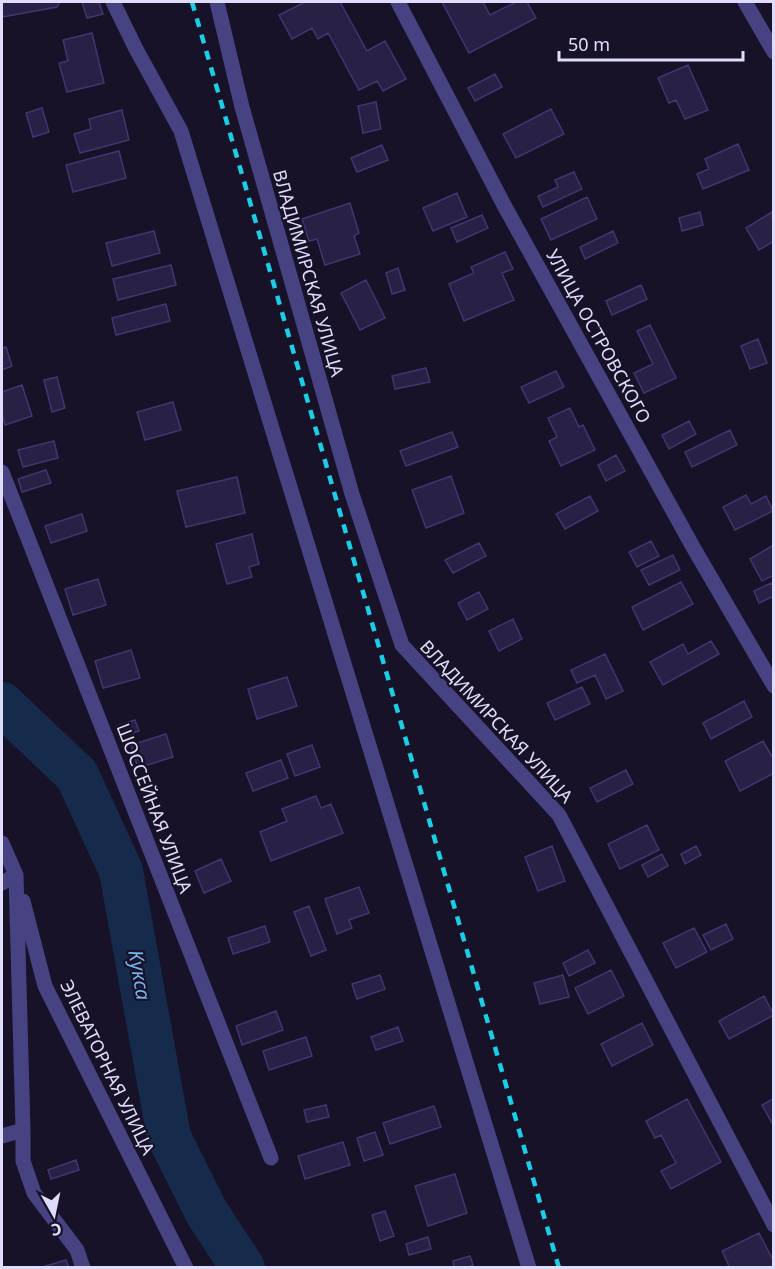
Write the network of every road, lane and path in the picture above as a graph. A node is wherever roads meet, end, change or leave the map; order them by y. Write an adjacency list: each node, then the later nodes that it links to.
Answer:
1 (113, 2): 17 (street)
2 (217, 2): 14 (street, ВЛАДИМИРСКАЯ УЛИЦА)
3 (398, 2): 7 (street, УЛИЦА ОСТРОВСКОГО)
4 (745, 2): 5 (street)
5 (774, 52)
6 (2, 472): 13 (street, ШОССЕЙНАЯ УЛИЦА)
7 (774, 686)
8 (2, 843): 9 (street)
9 (16, 875): 10 (street); 11 (street); 16 (street, ЭЛЕВАТОРНАЯ УЛИЦА)
10 (2, 883)
11 (23, 1130): 12 (street); 15 (street)
12 (2, 1136)
13 (271, 1158)
14 (774, 1225)
15 (83, 1268)
16 (186, 1268)
17 (529, 1268)

